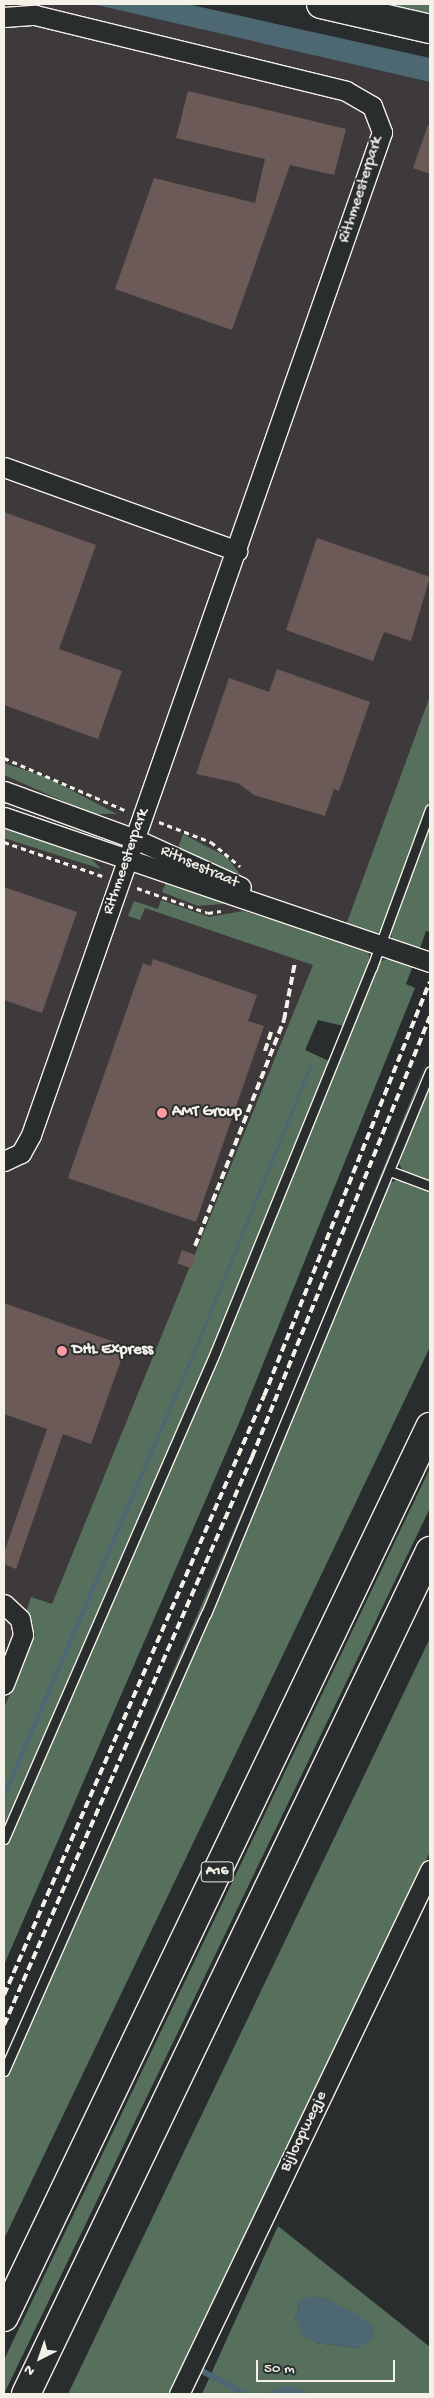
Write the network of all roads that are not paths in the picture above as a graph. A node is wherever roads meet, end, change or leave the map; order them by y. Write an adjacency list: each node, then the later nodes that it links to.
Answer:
1 (321, 4): 3 (highway)
2 (4, 17): 5 (street, Rithmeesterpark)
3 (430, 29)
4 (4, 467): 5 (street)
5 (237, 551): 9 (street, Rithmeesterpark)
6 (4, 791): 9 (street, Rithsestraat)
7 (430, 809): 12 (lane)
8 (4, 817): 10 (street, Rithsestraat)
9 (135, 839): 10 (street, Rithmeesterpark); 11 (street, Rithsestraat)
10 (127, 860): 11 (street, Rithsestraat); 15 (street, Rithmeesterpark)
11 (336, 929): 12 (street, Rithsestraat)
12 (380, 945): 13 (street, Rithsestraat); 22 (lane)
13 (430, 962)
14 (430, 1071): 16 (lane)
15 (4, 1162)
16 (390, 1172): 17 (lane); 24 (lane)
17 (430, 1186)
18 (430, 1427): 25 (highway, A16)
19 (430, 1551): 26 (highway)
20 (4, 1604): 21 (street)
21 (4, 1684)
22 (4, 1839)
23 (430, 1870): 27 (street, Bijloopwegje)
24 (4, 2072)
25 (4, 2317)
26 (26, 2394)
27 (179, 2394)

